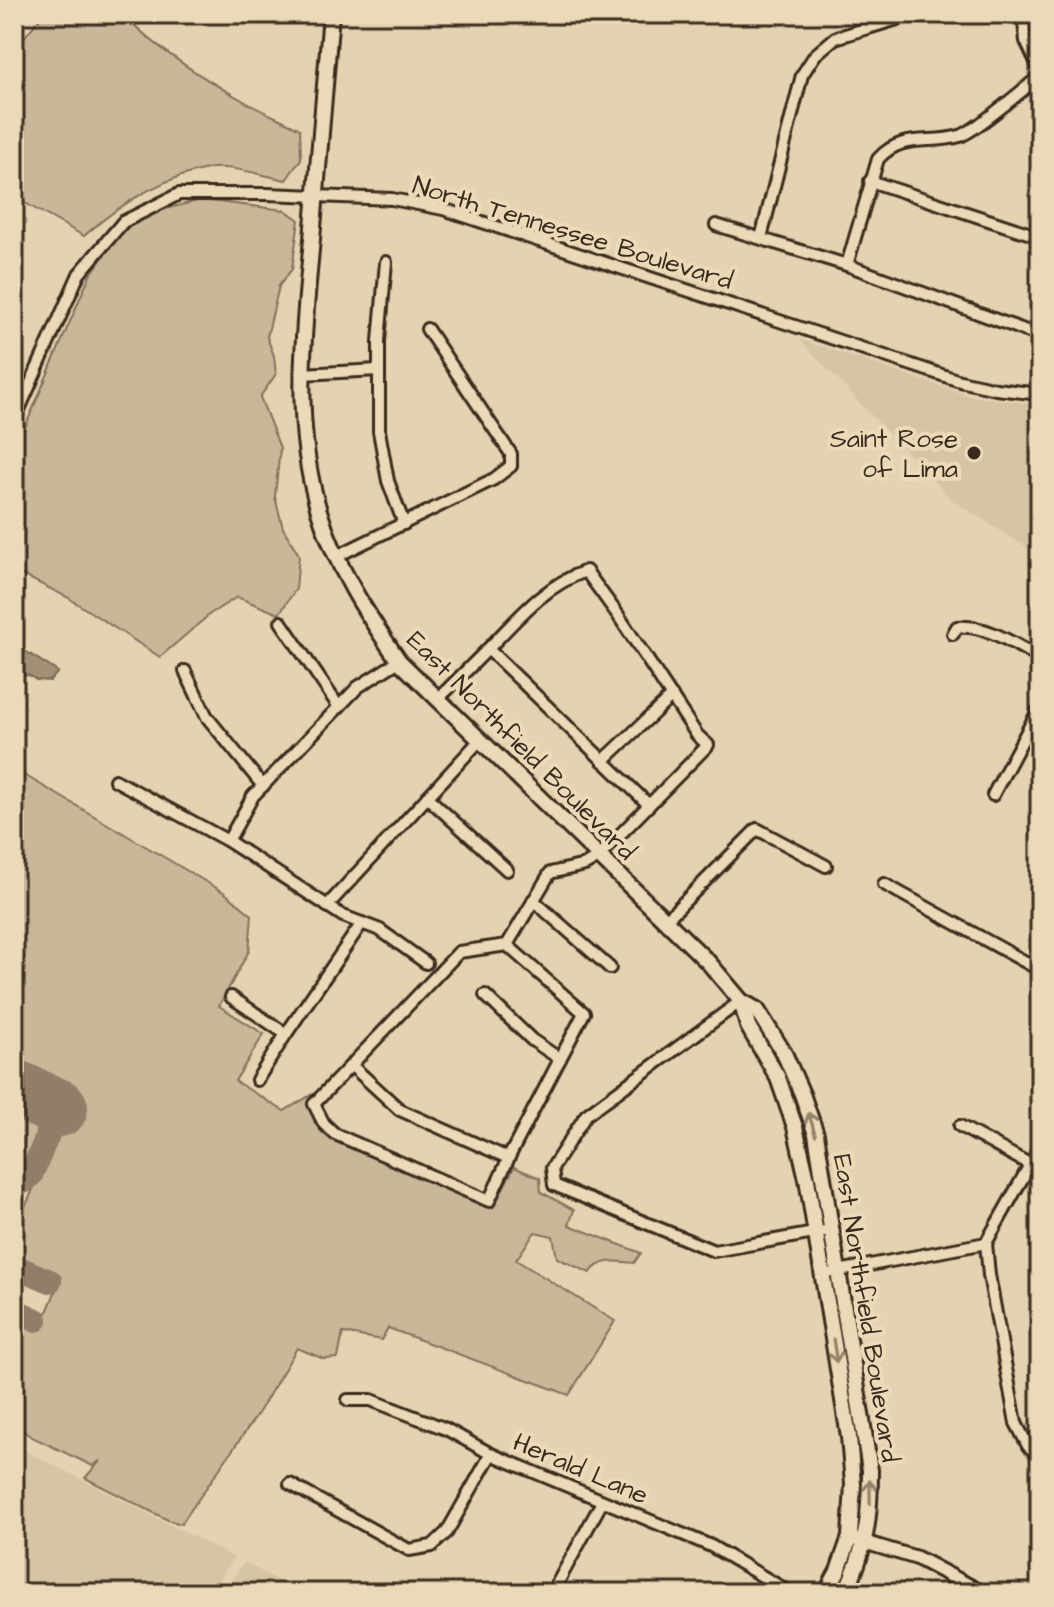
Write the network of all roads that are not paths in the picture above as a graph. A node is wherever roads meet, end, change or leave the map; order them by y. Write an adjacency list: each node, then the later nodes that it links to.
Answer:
1 (331, 14): 7 (main road, East Northfield Boulevard)
2 (914, 14): 10 (street)
3 (1023, 14): 4 (street)
4 (1040, 70)
5 (1040, 76): 6 (street)
6 (870, 181): 9 (street); 12 (street)
7 (316, 196): 16 (main road, East Northfield Boulevard); 17 (street, North Tennessee Boulevard); 18 (street, North Tennessee Boulevard)
8 (716, 225): 10 (street, North Tennessee Boulevard)
9 (1040, 237)
10 (761, 238): 12 (street, North Tennessee Boulevard)
11 (386, 262): 15 (street)
12 (847, 265): 14 (street, North Tennessee Boulevard)
13 (427, 329): 19 (street)
14 (1040, 336)
15 (379, 370): 16 (street); 19 (street)
16 (302, 374): 20 (main road, East Northfield Boulevard)
17 (1040, 394)
18 (14, 421)
19 (404, 524): 20 (street)
20 (335, 557): 25 (main road, East Northfield Boulevard)
21 (281, 622): 29 (street)
22 (953, 634): 24 (street)
23 (488, 649): 27 (street); 28 (street); 32 (street)
24 (1040, 658)
25 (399, 661): 28 (main road, East Northfield Boulevard); 29 (street)
26 (185, 671): 34 (street)
27 (672, 696): 32 (street); 37 (street)
28 (438, 699): 31 (main road, East Northfield Boulevard)
29 (339, 707): 34 (street)
30 (1040, 707): 35 (street)
31 (480, 740): 36 (street); 39 (main road, East Northfield Boulevard)
32 (603, 761): 37 (street)
33 (115, 780): 38 (street)
34 (263, 786): 38 (street)
35 (993, 795)
36 (427, 797): 41 (street); 44 (street)
37 (649, 805): 39 (street)
38 (228, 841): 44 (street)
39 (598, 857): 43 (street); 45 (main road, East Northfield Boulevard)
40 (826, 866): 45 (street)
41 (507, 870)
42 (884, 884): 50 (street)
43 (533, 900): 47 (street); 49 (street)
44 (327, 906): 46 (street)
45 (665, 921): 53 (main road, East Northfield Boulevard)
46 (362, 923): 48 (street); 54 (street)
47 (507, 945): 55 (street); 56 (street)
48 (426, 963)
49 (610, 968)
50 (1040, 970)
51 (485, 995): 55 (street)
52 (231, 997): 54 (street)
53 (741, 1001): 62 (main road, East Northfield Boulevard, one-way to 53); 63 (main road, East Northfield Boulevard); 63 (street)
54 (286, 1034): 57 (street)
55 (560, 1059): 60 (street)
56 (352, 1066): 60 (street); 60 (street)
57 (257, 1080)
58 (960, 1126): 61 (street)
59 (1040, 1147): 61 (street)
60 (508, 1158)
61 (1031, 1165): 64 (street)
62 (831, 1230): 63 (street); 65 (main road, East Northfield Boulevard)
63 (815, 1234): 66 (main road, East Northfield Boulevard)
64 (986, 1243): 65 (street); 69 (street)
65 (838, 1271): 66 (street); 73 (main road, East Northfield Boulevard, one-way to 65)
66 (822, 1274): 72 (main road, East Northfield Boulevard, one-way to 72)
67 (348, 1400): 68 (street, Herald Lane)
68 (491, 1454): 70 (street); 71 (street, Herald Lane)
69 (1040, 1456)
70 (290, 1484)
71 (602, 1502): 74 (street); 75 (street, Herald Lane)
72 (850, 1537): 73 (street); 76 (main road, East Northfield Boulevard)
73 (866, 1542): 77 (main road, East Northfield Boulevard); 78 (street)
74 (552, 1593)
75 (791, 1593)
76 (826, 1593)
77 (845, 1593)
78 (983, 1593)

